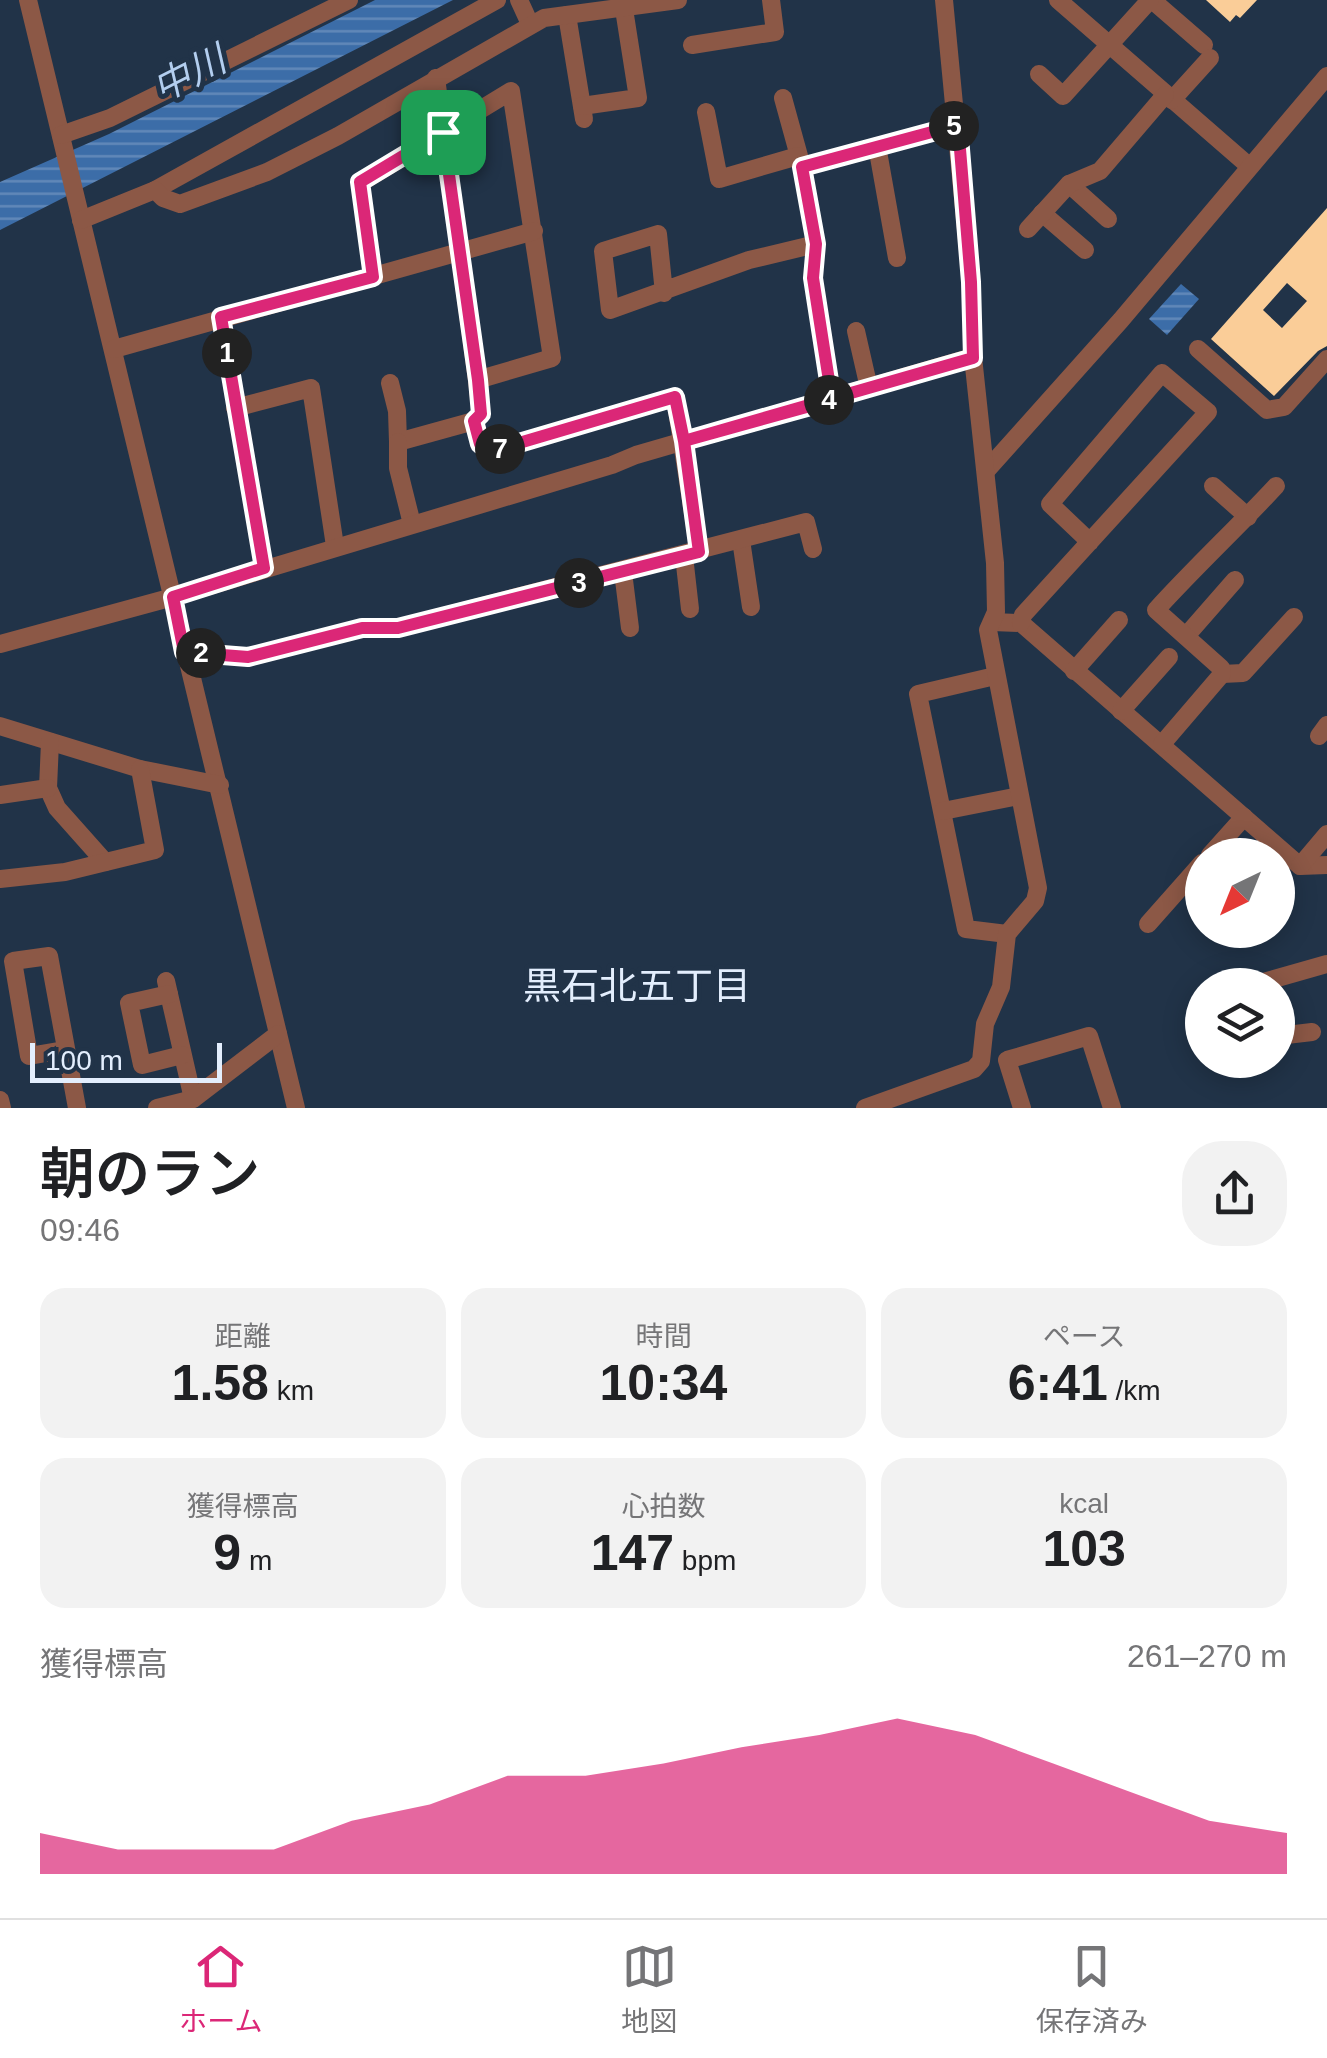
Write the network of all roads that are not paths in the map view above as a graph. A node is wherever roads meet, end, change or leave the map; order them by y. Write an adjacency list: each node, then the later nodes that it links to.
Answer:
1 (28, 0): 23 (street)
2 (348, 0): 23 (street)
3 (497, 0): 28 (street)
4 (519, 0): 12 (street)
5 (678, 0): 10 (street)
6 (771, 0): 13 (street)
7 (944, 0): 21 (street)
8 (1058, 0): 14 (street)
9 (1151, 0): 14 (street); 18 (street)
10 (624, 9): 11 (street); 11 (street)
11 (567, 15): 12 (street)
12 (530, 24): 17 (street)
13 (692, 45)
14 (1110, 45): 15 (street); 18 (street)
15 (1039, 74)
16 (1327, 76): 26 (street)
17 (436, 78): 22 (street); 28 (street)
18 (1169, 97): 26 (street); 27 (street)
19 (783, 98): 25 (street)
20 (706, 112): 25 (street)
21 (958, 125): 24 (street); 44 (street)
22 (443, 132): 33 (street); 36 (street); 38 (street)
23 (62, 140): 29 (street)
24 (878, 146): 25 (street); 37 (street)
25 (800, 162): 34 (street)
26 (1249, 166): 54 (street)
27 (1069, 184): 30 (street); 31 (street)
28 (155, 190): 29 (street)
29 (80, 213): 42 (street)
30 (1042, 213): 32 (street); 35 (street)
31 (1108, 218)
32 (1028, 230)
33 (534, 231): 36 (street); 46 (street)
34 (816, 244): 39 (street); 49 (street)
35 (1085, 250)
36 (460, 252): 38 (street); 46 (street)
37 (897, 258)
38 (373, 277): 40 (street)
39 (664, 293): 39 (street)
40 (221, 317): 42 (street); 50 (street)
41 (856, 332): 48 (street)
42 (114, 349): 67 (street)
43 (1198, 349): 45 (street)
44 (973, 358): 48 (street); 54 (street)
45 (1327, 359)
46 (478, 380): 51 (street)
47 (390, 383): 53 (street)
48 (869, 388): 49 (street)
49 (832, 400): 52 (street)
50 (235, 408): 61 (street); 64 (street)
51 (474, 421): 52 (street); 53 (street)
52 (684, 441): 58 (street); 63 (street)
53 (398, 442): 58 (street)
54 (986, 471): 72 (street)
55 (1213, 486): 57 (street)
56 (1276, 486): 57 (street)
57 (1248, 516): 75 (street)
58 (412, 524): 61 (street)
59 (741, 540): 62 (street); 63 (street); 68 (street)
60 (1090, 542): 60 (street); 73 (street)
61 (336, 546): 64 (street)
62 (813, 550)
63 (692, 554): 65 (street); 69 (street)
64 (264, 568): 67 (street)
65 (624, 572): 74 (street); 77 (street)
66 (1235, 580): 75 (street)
67 (173, 597): 76 (street); 77 (street)
68 (751, 607)
69 (690, 609)
70 (1294, 617): 80 (street)
71 (1119, 620): 79 (street)
72 (992, 622): 73 (street); 81 (street)
73 (1021, 623): 79 (street)
74 (630, 628)
75 (1186, 636): 80 (street)
76 (0, 644)
77 (184, 652): 87 (street)
78 (1169, 657): 82 (street)
79 (1074, 671): 82 (street)
80 (1222, 674): 85 (street)
81 (995, 676): 90 (street); 91 (street)
82 (1121, 711): 85 (street)
83 (0, 726): 84 (street)
84 (50, 742): 86 (street); 88 (street)
85 (1162, 744): 92 (street)
86 (140, 769): 87 (street); 95 (street)
87 (220, 785): 105 (street)
88 (48, 788): 89 (street); 95 (street)
89 (0, 796)
90 (1019, 796): 91 (street); 101 (street)
91 (942, 811): 101 (street)
92 (1244, 817): 94 (street); 96 (street)
93 (1327, 834): 96 (street)
94 (1225, 838)
95 (105, 862): 98 (street)
96 (1300, 866): 97 (street)
97 (1327, 866)
98 (0, 879)
99 (1185, 882): 100 (street)
100 (1148, 924)
101 (1007, 934): 115 (street)
102 (1327, 964): 103 (street)
103 (1295, 972)
104 (1312, 1032): 106 (street)
105 (278, 1034): 109 (street); 114 (street)
106 (1295, 1034)
107 (64, 1050): 107 (street); 112 (street)
108 (182, 1055): 108 (street); 109 (street)
109 (194, 1099): 113 (street)
110 (0, 1100): 111 (street)
111 (2, 1108)
112 (77, 1108)
113 (158, 1108)
114 (296, 1108)
115 (865, 1108)
116 (1022, 1108): 117 (street)
117 (1112, 1108)

